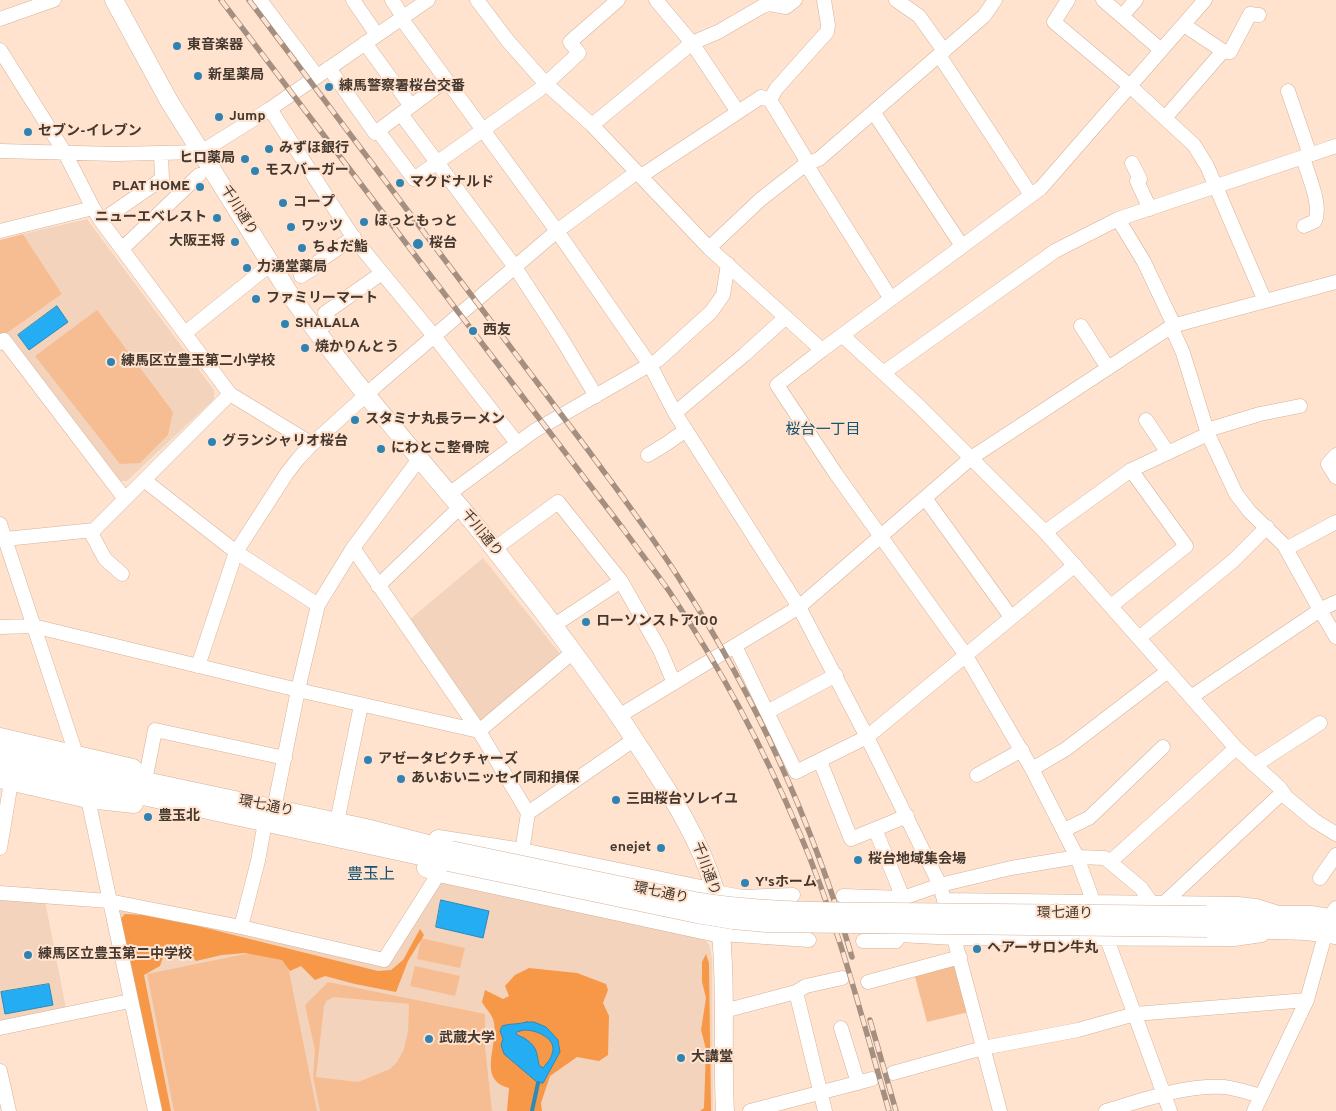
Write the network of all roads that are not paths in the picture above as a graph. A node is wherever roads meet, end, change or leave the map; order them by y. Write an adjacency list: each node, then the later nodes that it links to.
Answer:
1 (54, 0): 21 (street)
2 (114, 0): 46 (main road, 千川通り)
3 (260, 0): 30 (street)
4 (353, 0): 23 (street)
5 (392, 0): 20 (street)
6 (428, 0): 20 (street)
7 (477, 0): 32 (street)
8 (618, 0): 32 (street)
9 (656, 0): 25 (street)
10 (795, 0): 25 (street)
11 (824, 0): 35 (street)
12 (896, 0): 29 (street)
13 (994, 0): 29 (street)
14 (1068, 0): 33 (street)
15 (1103, 0): 18 (street)
16 (1136, 0): 18 (street)
17 (1205, 0): 22 (street)
18 (1122, 16): 27 (street)
19 (1259, 16): 28 (street)
20 (402, 18): 23 (street); 31 (street)
21 (0, 19)
22 (1184, 25): 27 (street); 28 (street)
23 (377, 35): 24 (street)
24 (364, 43): 30 (street); 37 (street)
25 (692, 43): 38 (street); 41 (street)
26 (0, 50): 47 (street)
27 (1161, 50): 33 (street)
28 (1222, 51): 40 (street)
29 (942, 53): 39 (street); 56 (street)
30 (323, 72): 36 (street); 43 (street)
31 (446, 80): 37 (street); 42 (street)
32 (545, 82): 41 (street); 42 (street)
33 (1130, 86): 40 (street); 56 (street)
34 (1288, 91): 49 (street)
35 (770, 100): 38 (street); 52 (street)
36 (270, 108): 46 (street); 64 (street)
37 (406, 110): 43 (street); 50 (street)
38 (738, 112): 53 (street)
39 (874, 113): 52 (street); 65 (street)
40 (1165, 118): 55 (street)
41 (592, 125): 53 (street)
42 (484, 130): 50 (street); 63 (street)
43 (377, 132): 50 (street)
44 (1336, 146): 49 (street)
45 (0, 151): 47 (street)
46 (201, 152): 48 (street); 68 (main road, 千川通り)
47 (65, 153): 48 (street); 57 (street)
48 (161, 154): 60 (street)
49 (1306, 156): 55 (street); 61 (street)
50 (438, 162): 70 (street)
51 (1132, 163): 58 (street)
52 (806, 164): 66 (street); 74 (street)
53 (639, 174): 63 (street); 66 (street)
54 (199, 175): 67 (street)
55 (1215, 188): 58 (street); 75 (street)
56 (1031, 195): 65 (street)
57 (93, 208): 60 (street); 62 (street)
58 (1150, 209): 59 (street)
59 (1118, 219): 78 (street); 87 (street)
60 (101, 221): 67 (street)
61 (1304, 226)
62 (0, 231)
63 (558, 231): 70 (street); 85 (street)
64 (354, 237): 71 (street); 72 (street)
65 (962, 246): 74 (street)
66 (710, 248): 69 (street)
67 (122, 249): 80 (street)
68 (271, 264): 79 (main road, 千川通り); 80 (street)
69 (728, 264): 76 (street); 85 (street)
70 (515, 267): 82 (street); 90 (street)
71 (382, 273): 79 (street); 82 (street)
72 (301, 276)
73 (1336, 282): 75 (street)
74 (891, 299): 81 (street)
75 (1264, 300): 78 (street)
76 (786, 317): 84 (street); 92 (street)
77 (1081, 326): 86 (street)
78 (1172, 326): 86 (street); 95 (street)
79 (316, 331): 89 (main road, 千川通り)
80 (185, 333): 88 (street)
81 (842, 335): 84 (street); 87 (street)
82 (434, 336): 89 (street); 96 (street)
83 (0, 343): 107 (street)
84 (822, 350): 114 (street)
85 (650, 365): 90 (street); 92 (street)
86 (1108, 368): 101 (street)
87 (883, 373): 101 (street)
88 (230, 394): 97 (street); 105 (street)
89 (366, 395): 97 (street); 102 (main road, 千川通り)
90 (596, 396): 96 (street)
91 (1300, 406): 95 (street)
92 (674, 412): 94 (street)
93 (1146, 420): 98 (street)
94 (686, 430): 99 (street); 127 (street)
95 (1207, 432): 98 (street); 111 (street)
96 (517, 443): 108 (street)
97 (312, 444): 119 (street)
98 (1168, 453): 103 (street)
99 (648, 454)
100 (1336, 455): 104 (street)
101 (971, 458): 106 (street); 113 (street)
102 (419, 459): 108 (main road, 千川通り); 116 (street)
103 (1131, 470): 113 (street); 126 (street)
104 (1336, 477)
105 (144, 480): 107 (street); 119 (street)
106 (925, 498): 114 (street); 129 (street)
107 (125, 499): 112 (street)
108 (454, 500): 117 (main road, 千川通り); 123 (street)
109 (1336, 522): 118 (street)
110 (0, 524): 115 (street)
111 (1266, 527): 118 (street); 134 (street)
112 (90, 532): 115 (street); 121 (street)
113 (1045, 532): 120 (street)
114 (880, 537): 127 (street); 137 (street)
115 (5, 539): 130 (street)
116 (353, 548): 123 (street); 125 (street)
117 (494, 549): 122 (street); 131 (main road, 千川通り)
118 (1286, 549): 128 (street)
119 (236, 552): 125 (street); 138 (street)
120 (1074, 565): 126 (street); 129 (street)
121 (122, 574)
122 (621, 581): 131 (street); 141 (street)
123 (378, 586): 148 (street)
124 (1336, 602): 128 (street)
125 (318, 605): 142 (street)
126 (1111, 606): 134 (street)
127 (799, 607): 135 (street); 140 (street)
128 (1320, 610): 133 (street); 143 (street)
129 (1011, 617): 137 (street)
130 (33, 626): 132 (street); 138 (street); 156 (street)
131 (554, 626): 136 (main road, 千川通り)
132 (0, 627)
133 (1336, 637)
134 (1139, 638): 139 (street)
135 (735, 646): 141 (street); 145 (street)
136 (573, 652): 146 (main road, 千川通り); 148 (street)
137 (965, 654): 150 (street); 155 (street)
138 (198, 666): 142 (street)
139 (1168, 671): 143 (street); 162 (street)
140 (836, 675): 145 (street); 150 (street)
141 (674, 683): 146 (street)
142 (298, 690): 144 (street); 157 (street)
143 (1191, 697): 153 (street)
144 (361, 705): 148 (street); 172 (street)
145 (767, 712): 158 (street)
146 (620, 716): 151 (main road, 千川通り)
147 (1320, 723): 160 (street)
148 (479, 731): 169 (street)
149 (0, 736): 156 (main road)
150 (867, 737): 158 (street); 171 (street)
151 (635, 739): 169 (street); 183 (main road, 千川通り)
152 (1163, 747): 174 (street)
153 (1236, 748): 160 (street); 181 (street)
154 (0, 750): 161 (main road, 環七通り)
155 (1022, 750): 162 (street); 164 (street)
156 (76, 754): 163 (main road)
157 (285, 758): 163 (street); 170 (street)
158 (820, 761): 173 (street)
159 (0, 765): 161 (main road, 環七通り)
160 (1255, 765): 166 (street)
161 (46, 768): 167 (main road, 環七通り)
162 (1032, 769): 174 (street)
163 (146, 771): 167 (main road)
164 (977, 775)
165 (5, 781): 168 (main road); 177 (street)
166 (1283, 792): 175 (street); 191 (street)
167 (186, 797): 168 (main road); 170 (main road, 環七通り)
168 (88, 799): 188 (street)
169 (528, 813): 178 (street)
170 (270, 815): 172 (main road, 環七通り); 176 (main road, 環七通り); 194 (street)
171 (906, 816): 173 (street); 182 (street)
172 (336, 822): 176 (main road, 環七通り)
173 (875, 829): 187 (street)
174 (1064, 830): 179 (street)
175 (1336, 834)
176 (364, 836): 178 (main road); 180 (main road, 環七通り)
177 (0, 848)
178 (522, 852): 183 (main road)
179 (1077, 857): 181 (street); 182 (street); 190 (street)
180 (446, 862): 192 (main road, 環七通り, bridge); 194 (street); 195 (main road)
181 (1110, 862): 191 (street)
182 (940, 885): 187 (street); 189 (street)
183 (715, 892): 185 (street); 195 (main road, 千川通り)
184 (0, 893): 188 (street)
185 (793, 895)
186 (844, 896): 187 (street)
187 (903, 898)
188 (109, 900): 194 (street); 204 (street)
189 (945, 900): 190 (street); 196 (street)
190 (1092, 901): 191 (street); 197 (street)
191 (1158, 902): 192 (street)
192 (1287, 922): 193 (main road, 環七通り); 197 (street)
193 (1333, 922): 205 (street)
194 (241, 927)
195 (721, 934): 198 (street); 206 (main road, 千川通り)
196 (954, 938): 197 (street); 199 (street); 200 (street)
197 (1108, 939): 207 (street)
198 (809, 940)
199 (863, 941)
200 (960, 957): 202 (street); 210 (street)
201 (842, 978): 203 (street)
202 (868, 982)
203 (796, 992): 206 (street); 215 (street)
204 (130, 1000): 208 (street); 219 (street)
205 (1307, 1000): 207 (street); 217 (street)
206 (724, 1011): 220 (main road, 千川通り)
207 (1134, 1014): 210 (street); 216 (street)
208 (0, 1028)
209 (841, 1028): 214 (street)
210 (983, 1048): 212 (street); 223 (street)
211 (0, 1071): 218 (street)
212 (893, 1074)
213 (872, 1079): 214 (street)
214 (858, 1083): 215 (street)
215 (820, 1092): 221 (street); 222 (street)
216 (1164, 1094): 217 (street); 224 (street); 225 (street)
217 (1261, 1096): 226 (street)
218 (9, 1111)
219 (155, 1111)
220 (726, 1111)
221 (750, 1111)
222 (825, 1111)
223 (1000, 1111)
224 (1106, 1111)
225 (1170, 1111)
226 (1254, 1111)

